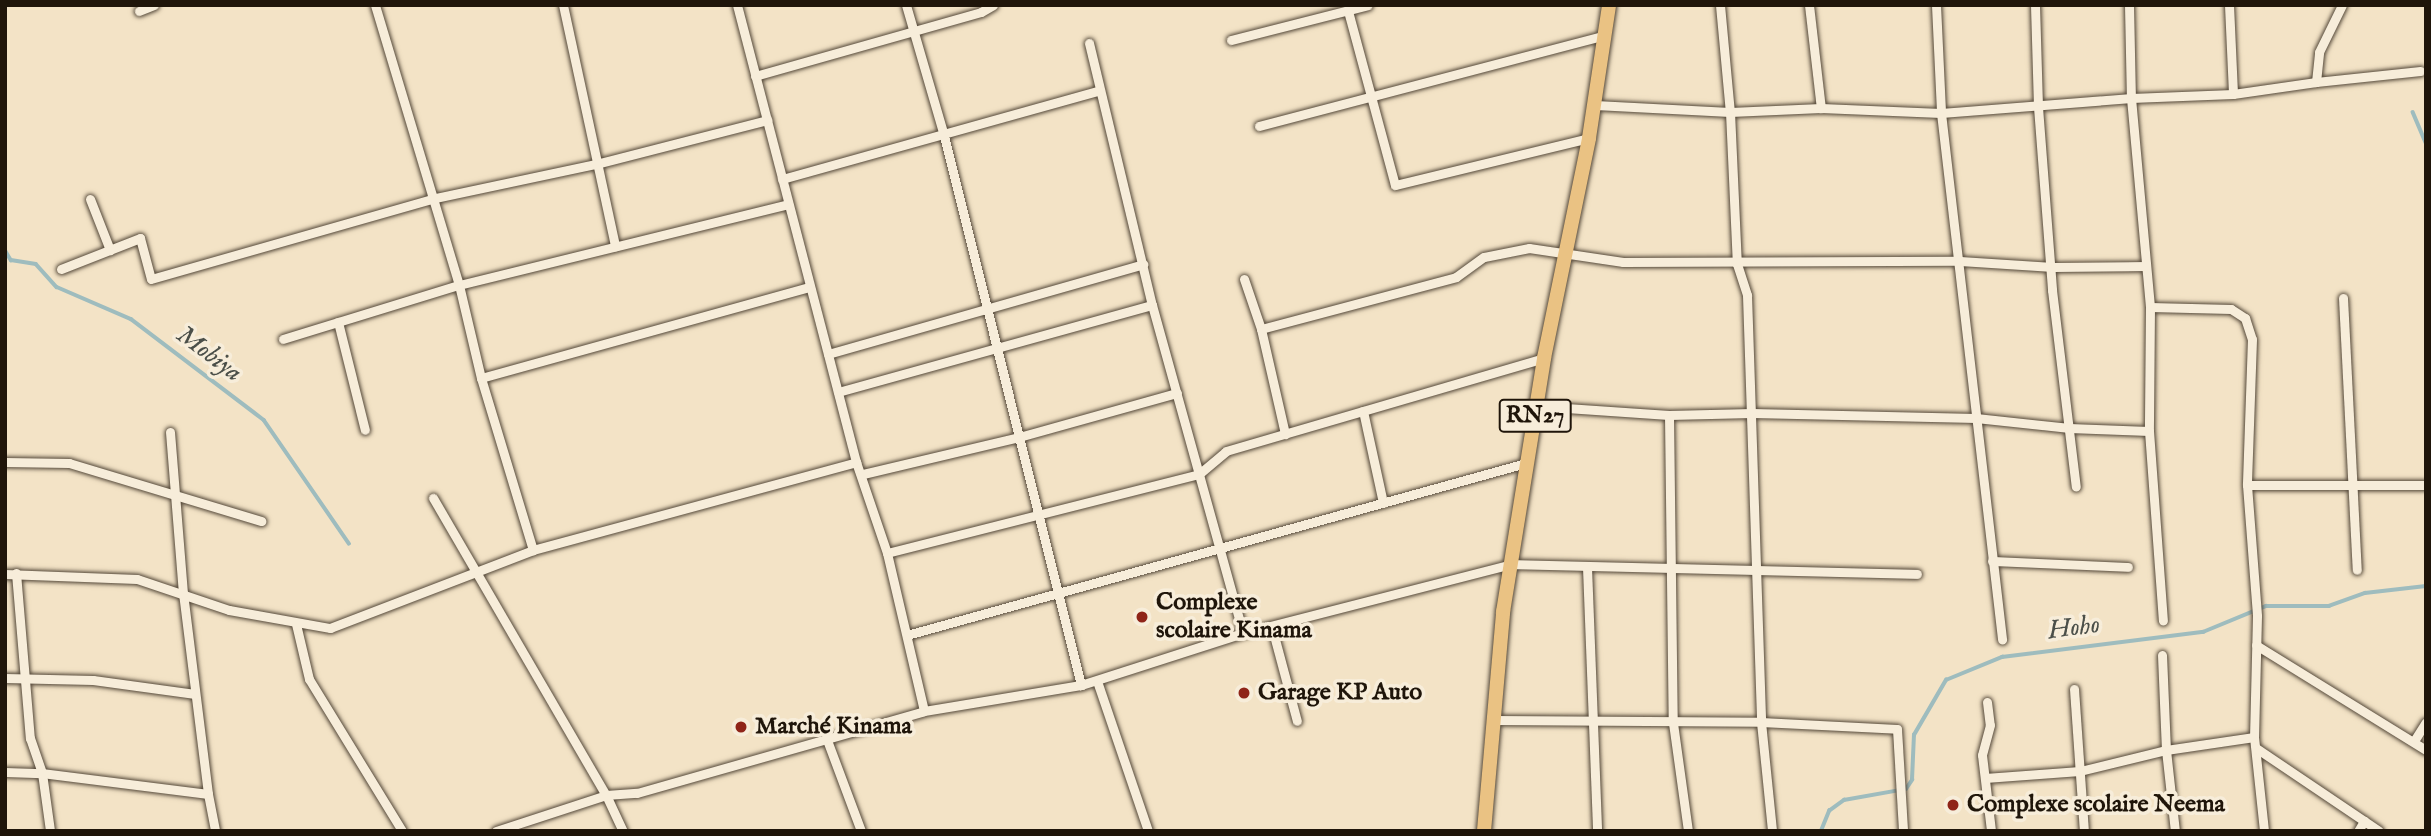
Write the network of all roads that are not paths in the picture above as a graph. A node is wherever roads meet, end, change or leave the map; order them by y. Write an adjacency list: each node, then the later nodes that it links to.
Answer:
1 (154, 5): 17 (street)
2 (375, 5): 41 (street)
3 (563, 5): 38 (street)
4 (737, 5): 23 (street)
5 (906, 5): 18 (street)
6 (993, 5): 18 (street)
7 (1368, 5): 16 (street)
8 (1609, 5): 19 (main road, RN27)
9 (1720, 5): 32 (street)
10 (1809, 5): 31 (street)
11 (1936, 5): 33 (street)
12 (2035, 5): 30 (street)
13 (2129, 5): 28 (street)
14 (2229, 5): 26 (street)
15 (2342, 5): 24 (street)
16 (1348, 10): 20 (street); 27 (street)
17 (139, 11)
18 (913, 31): 23 (street); 36 (street)
19 (1605, 35): 27 (street); 29 (main road, RN27)
20 (1231, 40)
21 (1089, 43): 25 (street)
22 (2420, 72): 24 (street)
23 (755, 76): 34 (street)
24 (2316, 82): 26 (street)
25 (1098, 90): 36 (street); 47 (street)
26 (2233, 94): 28 (street)
27 (1370, 97): 35 (street); 37 (street)
28 (2131, 98): 30 (street); 49 (street)
29 (1595, 105): 32 (street); 37 (main road, RN27)
30 (2038, 107): 33 (street); 50 (street)
31 (1821, 108): 32 (street); 33 (street)
32 (1730, 112): 48 (street)
33 (1941, 113): 46 (street)
34 (767, 120): 38 (street); 39 (street)
35 (1259, 126)
36 (944, 136): 39 (street); 58 (street)
37 (1589, 138): 45 (main road, RN27)
38 (596, 164): 41 (street); 43 (street)
39 (782, 179): 42 (street)
40 (90, 199): 44 (street)
41 (431, 199): 44 (street); 53 (street)
42 (788, 204): 43 (street); 54 (street)
43 (615, 246): 53 (street)
44 (110, 250): 51 (street)
45 (1566, 253): 48 (street); 60 (street); 64 (main road, RN27)
46 (1960, 261): 48 (street); 50 (street); 72 (street)
47 (1143, 264): 56 (street); 58 (street)
48 (1737, 264): 70 (street)
49 (2146, 266): 50 (street); 57 (street)
50 (2053, 267): 73 (street)
51 (61, 269)
52 (1244, 279): 60 (street)
53 (459, 285): 59 (street); 65 (street)
54 (810, 287): 63 (street); 65 (street)
55 (2343, 298): 85 (street)
56 (1152, 305): 62 (street); 67 (street)
57 (2150, 307): 75 (street); 84 (street)
58 (987, 308): 62 (street); 63 (street)
59 (338, 322): 61 (street); 74 (street)
60 (1261, 329): 77 (street)
61 (283, 339)
62 (998, 350): 66 (street); 78 (street)
63 (828, 354): 66 (street)
64 (1544, 358): 68 (main road, RN27); 69 (street)
65 (481, 379): 94 (street)
66 (838, 392): 80 (street)
67 (1177, 393): 78 (street); 83 (street)
68 (1537, 406): 71 (street); 81 (main road, RN27)
69 (1363, 411): 77 (street); 90 (street)
70 (1752, 413): 71 (street); 72 (street); 103 (street)
71 (1669, 415): 100 (street)
72 (1976, 418): 73 (street); 96 (street)
73 (2069, 428): 75 (street); 87 (street)
74 (365, 430)
75 (2149, 431): 108 (street)
76 (170, 432): 88 (street)
77 (1284, 434): 83 (street)
78 (1019, 437): 82 (street); 91 (street)
79 (5, 462): 88 (street)
80 (856, 462): 82 (street); 94 (street)
81 (1526, 463): 90 (street); 97 (main road, RN27)
82 (863, 474): 95 (street)
83 (1199, 474): 91 (street); 93 (street)
84 (2247, 485): 85 (street); 114 (street)
85 (2352, 485): 86 (street); 101 (street)
86 (2426, 485)
87 (2076, 487)
88 (175, 493): 92 (street); 107 (street)
89 (433, 498): 102 (street)
90 (1383, 503): 93 (street)
91 (1038, 515): 95 (street); 106 (street)
92 (261, 521)
93 (1220, 548): 106 (street); 111 (street)
94 (533, 550): 102 (street)
95 (887, 553): 112 (street)
96 (1992, 561): 99 (street); 113 (street)
97 (1511, 564): 98 (street); 110 (street); 125 (main road, RN27)
98 (1587, 567): 100 (street); 124 (street)
99 (2128, 567)
100 (1671, 570): 103 (street); 129 (street)
101 (2357, 570)
102 (477, 571): 109 (street); 141 (street)
103 (1755, 571): 105 (street); 127 (street)
104 (10, 573): 107 (street); 117 (street)
105 (1917, 574)
106 (1058, 592): 112 (street); 119 (street)
107 (183, 593): 109 (street); 121 (street)
108 (2163, 620)
109 (296, 624): 145 (street)
110 (1272, 628): 111 (street); 126 (street)
111 (1243, 633): 118 (street)
112 (907, 635): 123 (street)
113 (2002, 639)
114 (2256, 645): 130 (street); 132 (street)
115 (2161, 655): 134 (street)
116 (5, 678): 117 (street)
117 (25, 678): 121 (street); 138 (street)
118 (1097, 681): 119 (street); 149 (street)
119 (1081, 685): 123 (street)
120 (2074, 689): 136 (street)
121 (195, 694): 140 (street)
122 (1987, 702): 139 (street)
123 (924, 711): 131 (street)
124 (1591, 719): 125 (street); 129 (street); 151 (street)
125 (1494, 720): 150 (main road, RN27)
126 (1297, 721)
127 (1761, 722): 129 (street); 153 (street); 154 (street)
128 (2426, 722): 132 (street)
129 (1673, 723): 152 (street)
130 (2254, 737): 133 (street); 134 (street)
131 (827, 740): 141 (street); 148 (street)
132 (2414, 741): 135 (street)
133 (2256, 748): 142 (street); 158 (street)
134 (2166, 750): 136 (street); 157 (street)
135 (2426, 750)
136 (2080, 771): 139 (street); 156 (street)
137 (5, 772): 138 (street)
138 (42, 773): 140 (street); 143 (street)
139 (1984, 778): 155 (street)
140 (208, 794): 144 (street)
141 (606, 795): 146 (street); 147 (street)
142 (2364, 821): 159 (street); 160 (street)
143 (50, 831)
144 (215, 831)
145 (402, 831)
146 (496, 831)
147 (623, 831)
148 (861, 831)
149 (1148, 831)
150 (1485, 831)
151 (1597, 831)
152 (1688, 831)
153 (1772, 831)
154 (1903, 831)
155 (1991, 831)
156 (2084, 831)
157 (2175, 831)
158 (2264, 831)
159 (2358, 831)
160 (2379, 831)

